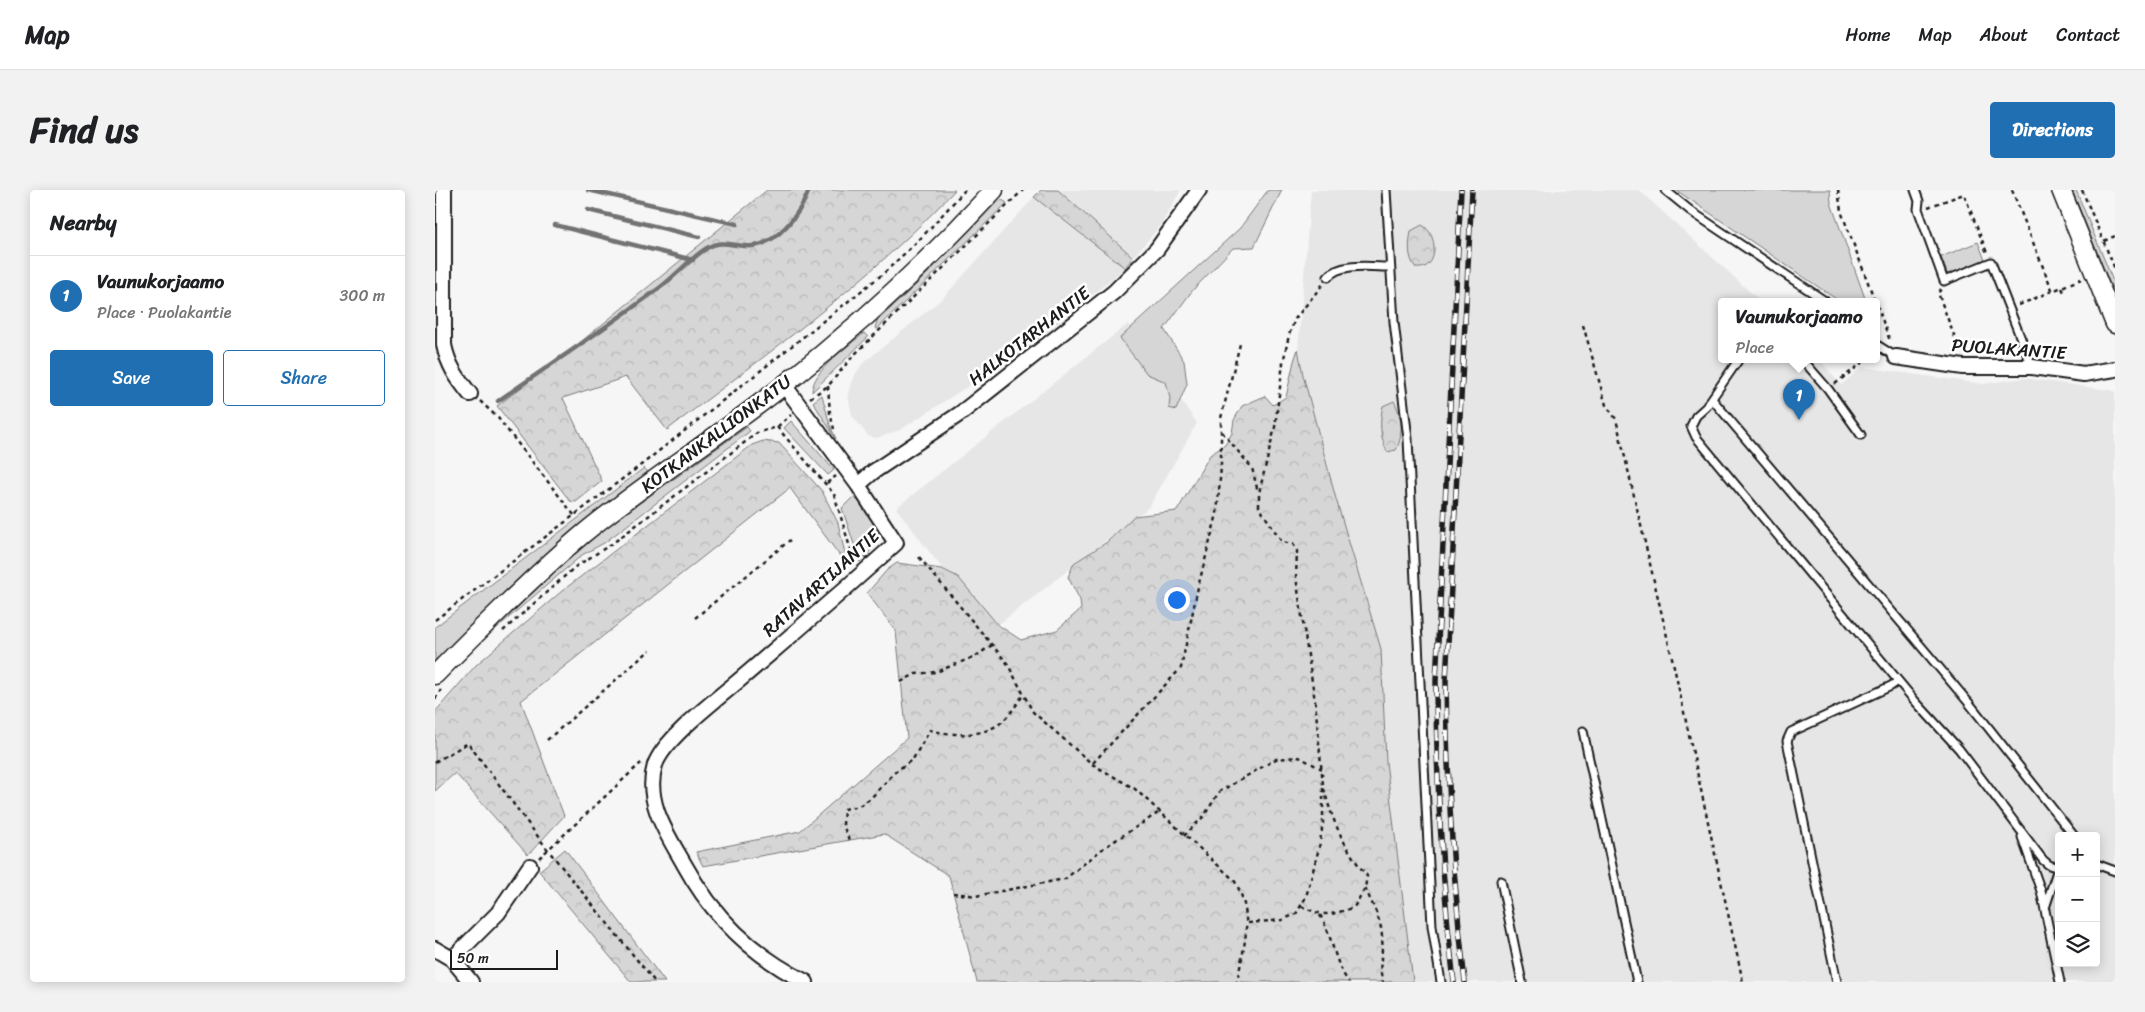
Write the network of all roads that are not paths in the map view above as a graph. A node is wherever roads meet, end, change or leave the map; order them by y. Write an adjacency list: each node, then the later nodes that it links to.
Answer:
1 (444, 190): 11 (street)
2 (994, 190): 19 (street, KOTKANKALLIONKATU)
3 (1199, 190): 23 (street, HALKOTARHANTIE)
4 (1386, 190): 8 (lane)
5 (1665, 190): 10 (lane)
6 (1915, 190): 17 (lane)
7 (2061, 190): 12 (street)
8 (1390, 266): 9 (lane); 40 (lane)
9 (1328, 277)
10 (1821, 298)
11 (439, 314): 20 (street)
12 (2115, 324)
13 (1880, 347): 14 (lane)
14 (1896, 357): 17 (street, PUOLAKANTIE)
15 (1736, 363): 21 (lane)
16 (1805, 363): 22 (lane)
17 (2032, 367): 18 (street, PUOLAKANTIE)
18 (2115, 369)
19 (784, 385): 23 (street, RATAVARTIJANTIE); 24 (street, KOTKANKALLIONKATU)
20 (471, 394)
21 (1712, 399): 25 (lane); 28 (lane)
22 (1861, 435)
23 (858, 485): 39 (street, RATAVARTIJANTIE)
24 (439, 680)
25 (1898, 681): 27 (lane); 43 (lane)
26 (1583, 732): 42 (lane)
27 (2019, 830): 31 (lane); 35 (lane)
28 (2071, 832)
29 (2100, 865): 32 (lane)
30 (530, 866): 37 (street)
31 (2055, 866)
32 (2115, 871)
33 (2056, 877): 35 (lane)
34 (1501, 881): 41 (lane)
35 (2045, 909): 44 (lane)
36 (435, 949): 37 (street)
37 (452, 959): 38 (street)
38 (471, 982)
39 (807, 982)
40 (1441, 982)
41 (1522, 982)
42 (1637, 982)
43 (1837, 982)
44 (2060, 982)

